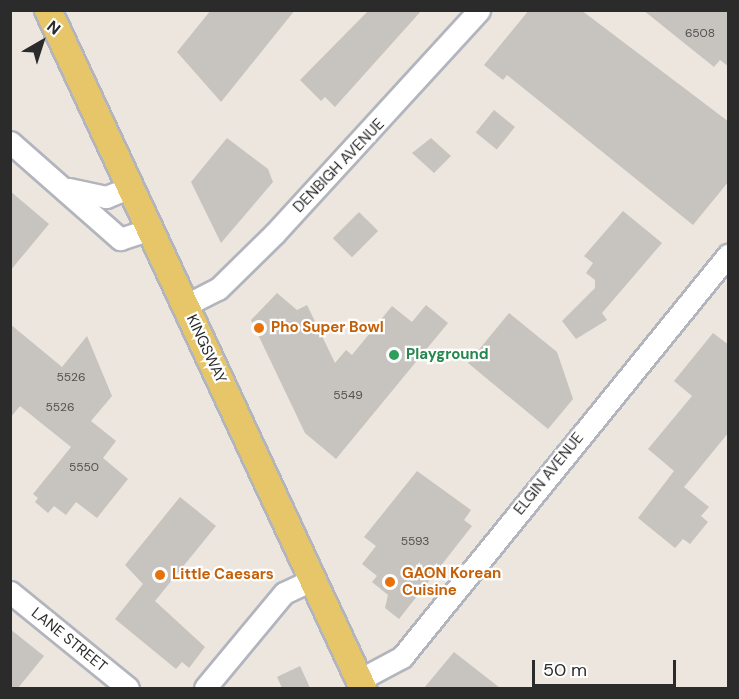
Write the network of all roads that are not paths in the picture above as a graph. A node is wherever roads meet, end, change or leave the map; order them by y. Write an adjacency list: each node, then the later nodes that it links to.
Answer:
1 (48, 10): 4 (main road, KINGSWAY)
2 (480, 10): 8 (street, DENBIGH AVENUE)
3 (10, 142): 5 (street)
4 (131, 188): 5 (street); 6 (main road, KINGSWAY)
5 (69, 189): 6 (street)
6 (151, 229): 8 (main road, KINGSWAY)
7 (729, 255): 11 (street, ELGIN AVENUE)
8 (186, 305): 9 (main road, KINGSWAY)
9 (314, 579): 11 (main road, KINGSWAY); 13 (street)
10 (10, 592): 12 (street, LANE STREET)
11 (361, 684)
12 (128, 688)
13 (205, 688)

